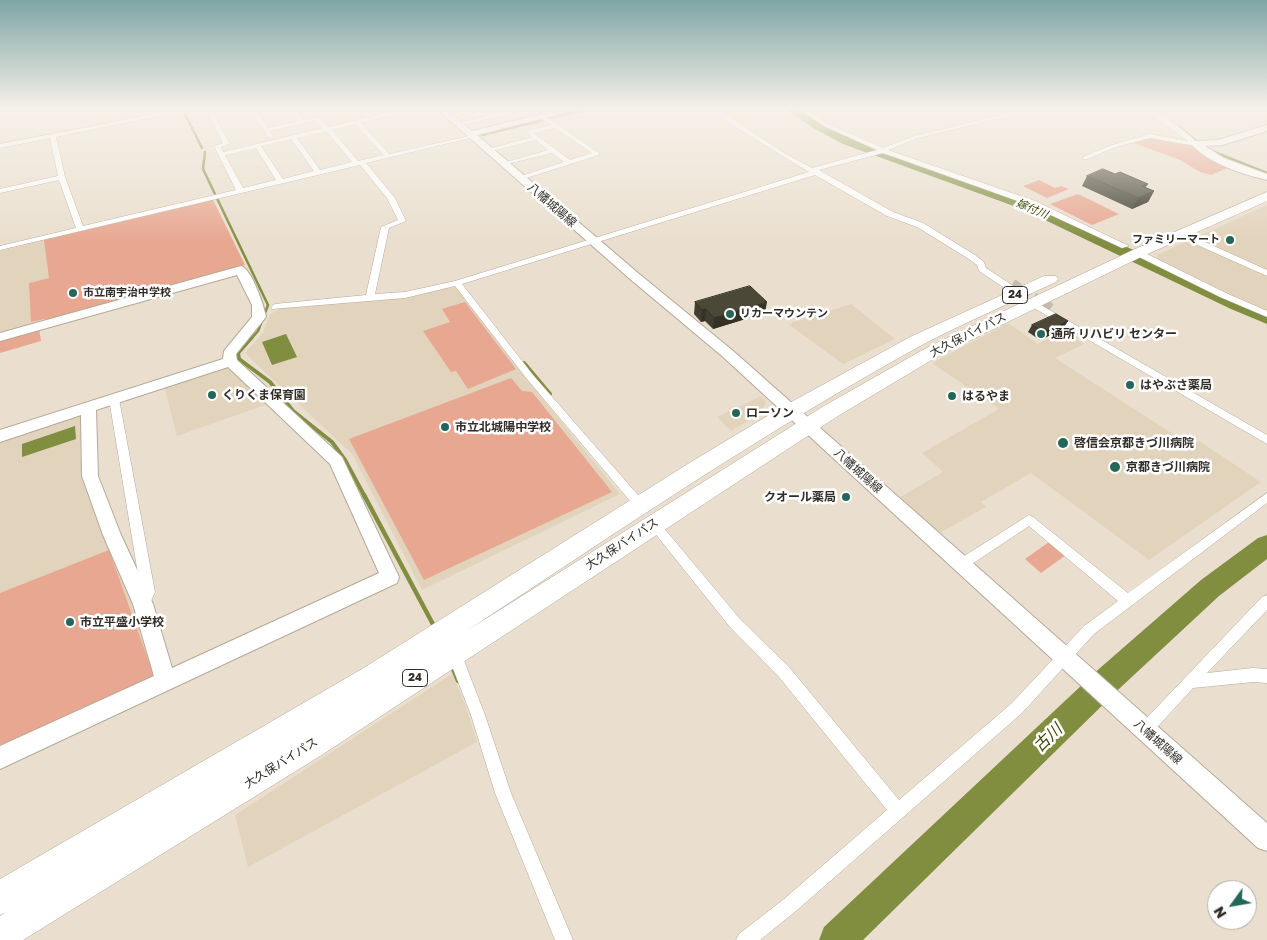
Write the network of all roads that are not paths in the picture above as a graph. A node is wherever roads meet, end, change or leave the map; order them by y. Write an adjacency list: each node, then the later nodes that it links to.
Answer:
1 (57, 154): 23 (street)
2 (220, 154): 29 (street)
3 (263, 154): 26 (street)
4 (305, 154): 22 (street)
5 (351, 154): 19 (street)
6 (396, 154): 16 (street)
7 (493, 154): 20 (street, 八幡城陽線)
8 (542, 154): 20 (street)
9 (557, 154): 18 (street)
10 (597, 154): 18 (street)
11 (785, 154): 21 (street)
12 (872, 154): 21 (street)
13 (892, 154): 35 (street)
14 (1095, 154): 17 (street)
15 (1209, 154): 24 (street)
16 (388, 156): 19 (street)
17 (1085, 158)
18 (569, 163): 25 (street)
19 (360, 164): 22 (street); 39 (street)
20 (505, 164): 25 (street, 八幡城陽線)
21 (814, 171): 33 (street); 38 (street)
22 (319, 173): 26 (street)
23 (62, 177): 28 (street); 31 (street)
24 (1267, 177)
25 (520, 178): 33 (street, 八幡城陽線)
26 (281, 182): 29 (street)
27 (1267, 185): 35 (highway, 大久保バイパス / 24)
28 (0, 191)
29 (240, 192): 31 (street)
30 (1267, 196): 32 (highway, 大久保バイパス / 24)
31 (80, 229): 34 (street)
32 (1180, 234): 35 (highway, 大久保バイパス / 24); 36 (street)
33 (592, 240): 37 (street); 48 (street, 八幡城陽線)
34 (0, 248)
35 (1127, 252): 38 (highway, 大久保バイパス / 24); 42 (street)
36 (1267, 272)
37 (457, 283): 39 (street); 52 (street)
38 (1021, 293): 44 (street); 48 (highway, 大久保バイパス / 24)
39 (370, 298): 40 (street)
40 (275, 307)
41 (1054, 310): 44 (street)
42 (1267, 314)
43 (0, 337): 45 (street)
44 (1090, 337): 50 (street)
45 (230, 361): 46 (street); 60 (street)
46 (114, 399): 47 (street); 56 (street)
47 (88, 407): 49 (street); 56 (street)
48 (799, 418): 52 (highway, 大久保バイパス / 24); 53 (street, 八幡城陽線)
49 (0, 436)
50 (1267, 440)
51 (1267, 497): 54 (street)
52 (647, 515): 57 (highway, 大久保バイパス / 24); 64 (street); 66 (highway, 大久保バイパス / 24)
53 (962, 564): 54 (street); 58 (street, 八幡城陽線)
54 (1128, 601): 58 (street)
55 (1267, 601): 61 (street)
56 (143, 604): 60 (street)
57 (454, 653): 67 (highway, 大久保バイパス / 24); 68 (street)
58 (1069, 661): 62 (street, 八幡城陽線); 64 (street)
59 (1267, 676): 61 (street)
60 (166, 681): 63 (street)
61 (1189, 682): 62 (street)
62 (1140, 725): 65 (street, 八幡城陽線)
63 (0, 758)
64 (897, 810): 69 (street)
65 (1267, 840)
66 (0, 898)
67 (0, 935)
68 (564, 940)
69 (744, 940)

